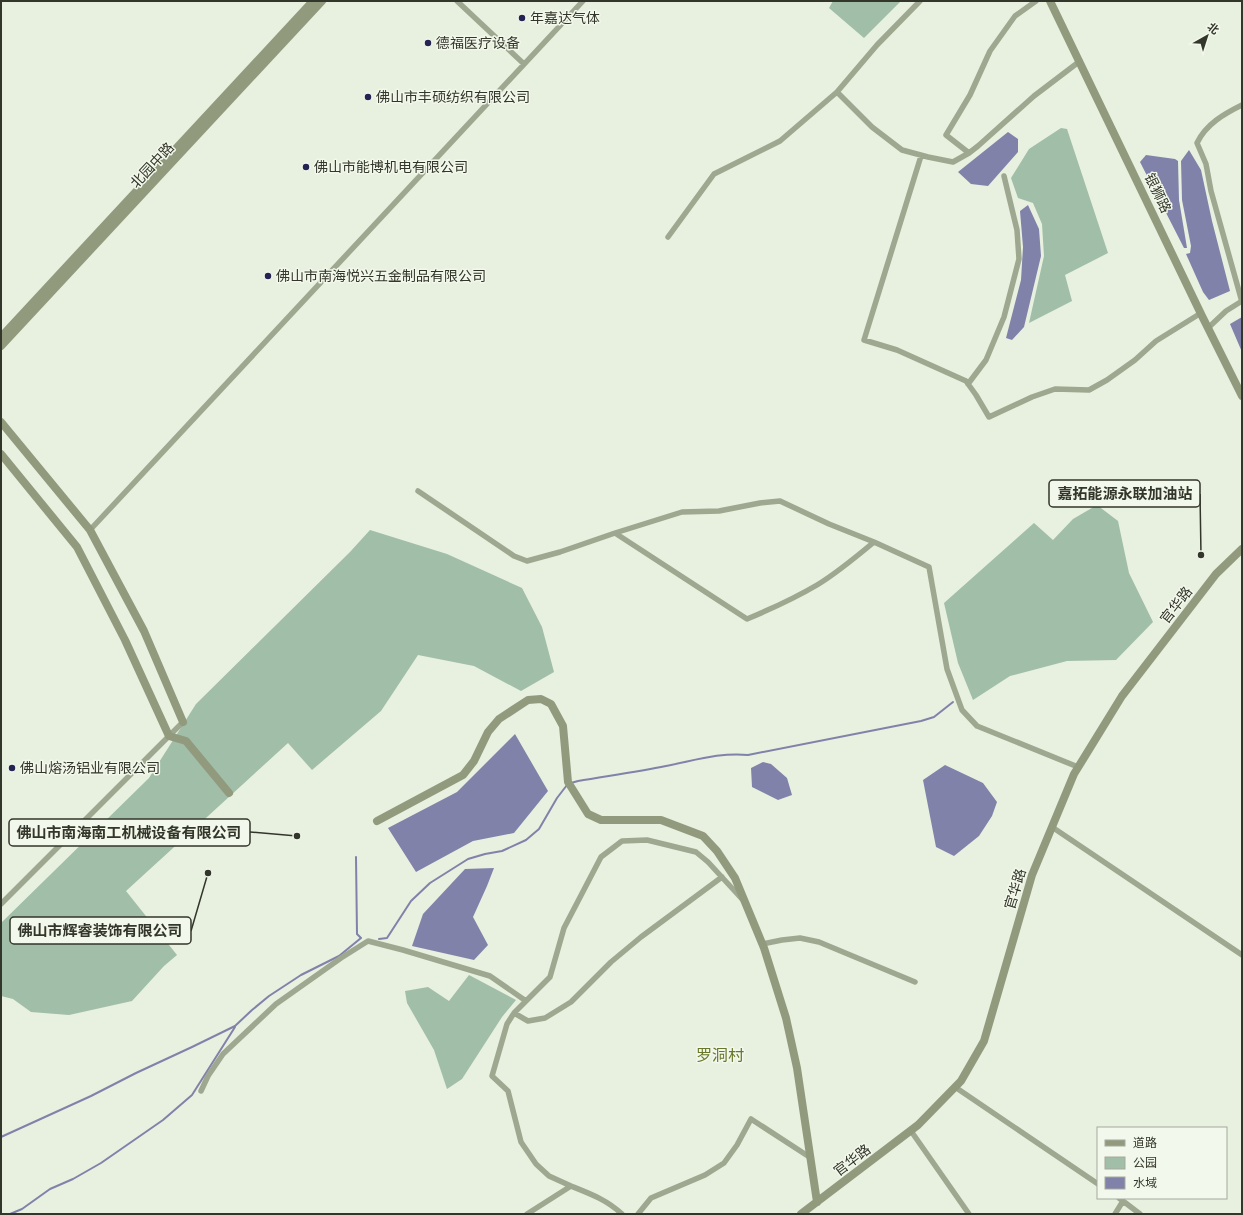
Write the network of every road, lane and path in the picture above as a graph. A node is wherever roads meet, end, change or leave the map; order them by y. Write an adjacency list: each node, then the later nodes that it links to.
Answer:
1 (313, 1): 19 (street, 北园中路)
2 (322, 1): 20 (street, 北园中路)
3 (457, 1): 9 (street)
4 (583, 1): 9 (street)
5 (920, 1): 10 (street)
6 (1036, 1): 12 (street)
7 (1050, 1): 8 (street, 银狮路)
8 (1080, 61): 12 (street); 17 (street, 银狮路)
9 (524, 64): 26 (street)
10 (836, 92): 13 (street); 15 (street)
11 (1242, 105): 16 (street)
12 (969, 153): 13 (street)
13 (921, 156): 21 (street)
14 (1004, 176): 21 (street)
15 (668, 237)
16 (1242, 302): 18 (street)
17 (1201, 313): 18 (street, 银狮路); 21 (street)
18 (1208, 328): 22 (street, 银狮路)
19 (1, 337)
20 (1, 346)
21 (968, 384)
22 (1242, 396)
23 (1, 422): 26 (street)
24 (1, 454): 31 (street)
25 (418, 491): 27 (street)
26 (90, 530): 30 (street)
27 (615, 533): 28 (street); 28 (street)
28 (874, 542): 32 (street)
29 (1242, 549): 32 (street, 官华路)
30 (183, 722): 31 (street)
31 (168, 736): 33 (street); 38 (street)
32 (1078, 767): 35 (street, 官华路)
33 (229, 793)
34 (377, 821): 37 (street)
35 (1052, 827): 40 (street); 44 (street, 官华路)
36 (722, 877): 37 (street); 42 (street); 43 (street)
37 (745, 902): 39 (street)
38 (1, 904)
39 (762, 944): 41 (street); 47 (street)
40 (1242, 955)
41 (914, 982)
42 (526, 1001): 43 (street); 45 (street)
43 (514, 1013): 49 (street)
44 (956, 1087): 46 (street, 官华路); 48 (street)
45 (201, 1091)
46 (911, 1131): 51 (street, 官华路); 56 (street)
47 (811, 1158): 51 (street); 54 (street)
48 (1097, 1183)
49 (572, 1186): 52 (street); 53 (street)
50 (1121, 1200): 57 (street); 58 (street)
51 (818, 1202): 55 (street, 官华路)
52 (526, 1214)
53 (622, 1214)
54 (638, 1214)
55 (801, 1214)
56 (969, 1214)
57 (1115, 1214)
58 (1140, 1214)

